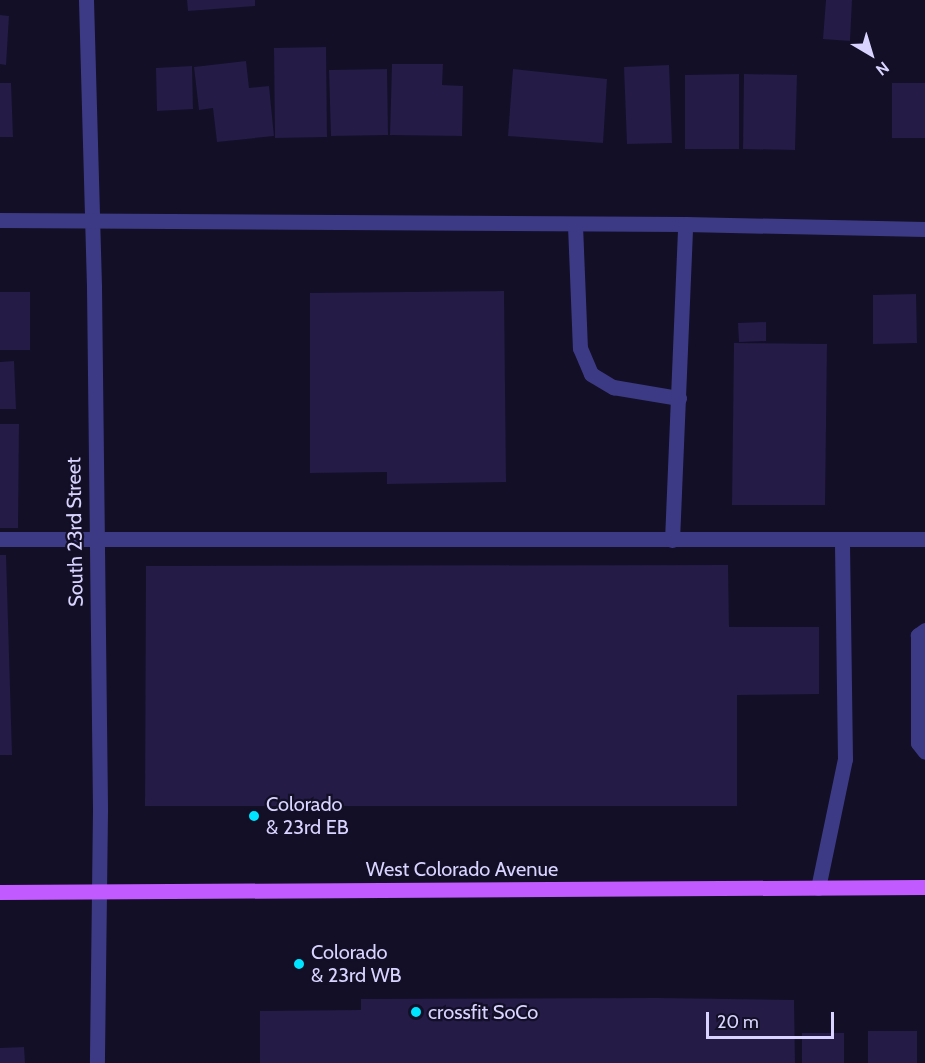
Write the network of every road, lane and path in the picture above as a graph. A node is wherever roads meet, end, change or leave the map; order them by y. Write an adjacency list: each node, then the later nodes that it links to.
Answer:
1 (86, 0): 2 (street, South 23rd Street)
2 (93, 219): 3 (street); 5 (street); 9 (street, South 23rd Street)
3 (0, 220)
4 (685, 224): 5 (street); 6 (street); 7 (street)
5 (575, 225): 7 (street)
6 (925, 229)
7 (679, 398): 10 (street)
8 (0, 539): 9 (street)
9 (95, 540): 10 (street); 18 (street, South 23rd Street)
10 (672, 540): 11 (street)
11 (842, 540): 12 (street); 16 (street)
12 (925, 540)
13 (925, 630): 14 (street)
14 (925, 752)
15 (925, 887): 16 (main road, West Colorado Avenue)
16 (818, 888): 18 (main road, West Colorado Avenue)
17 (0, 892): 18 (main road, West Colorado Avenue)
18 (98, 892): 19 (street, South 23rd Street)
19 (97, 1063)

